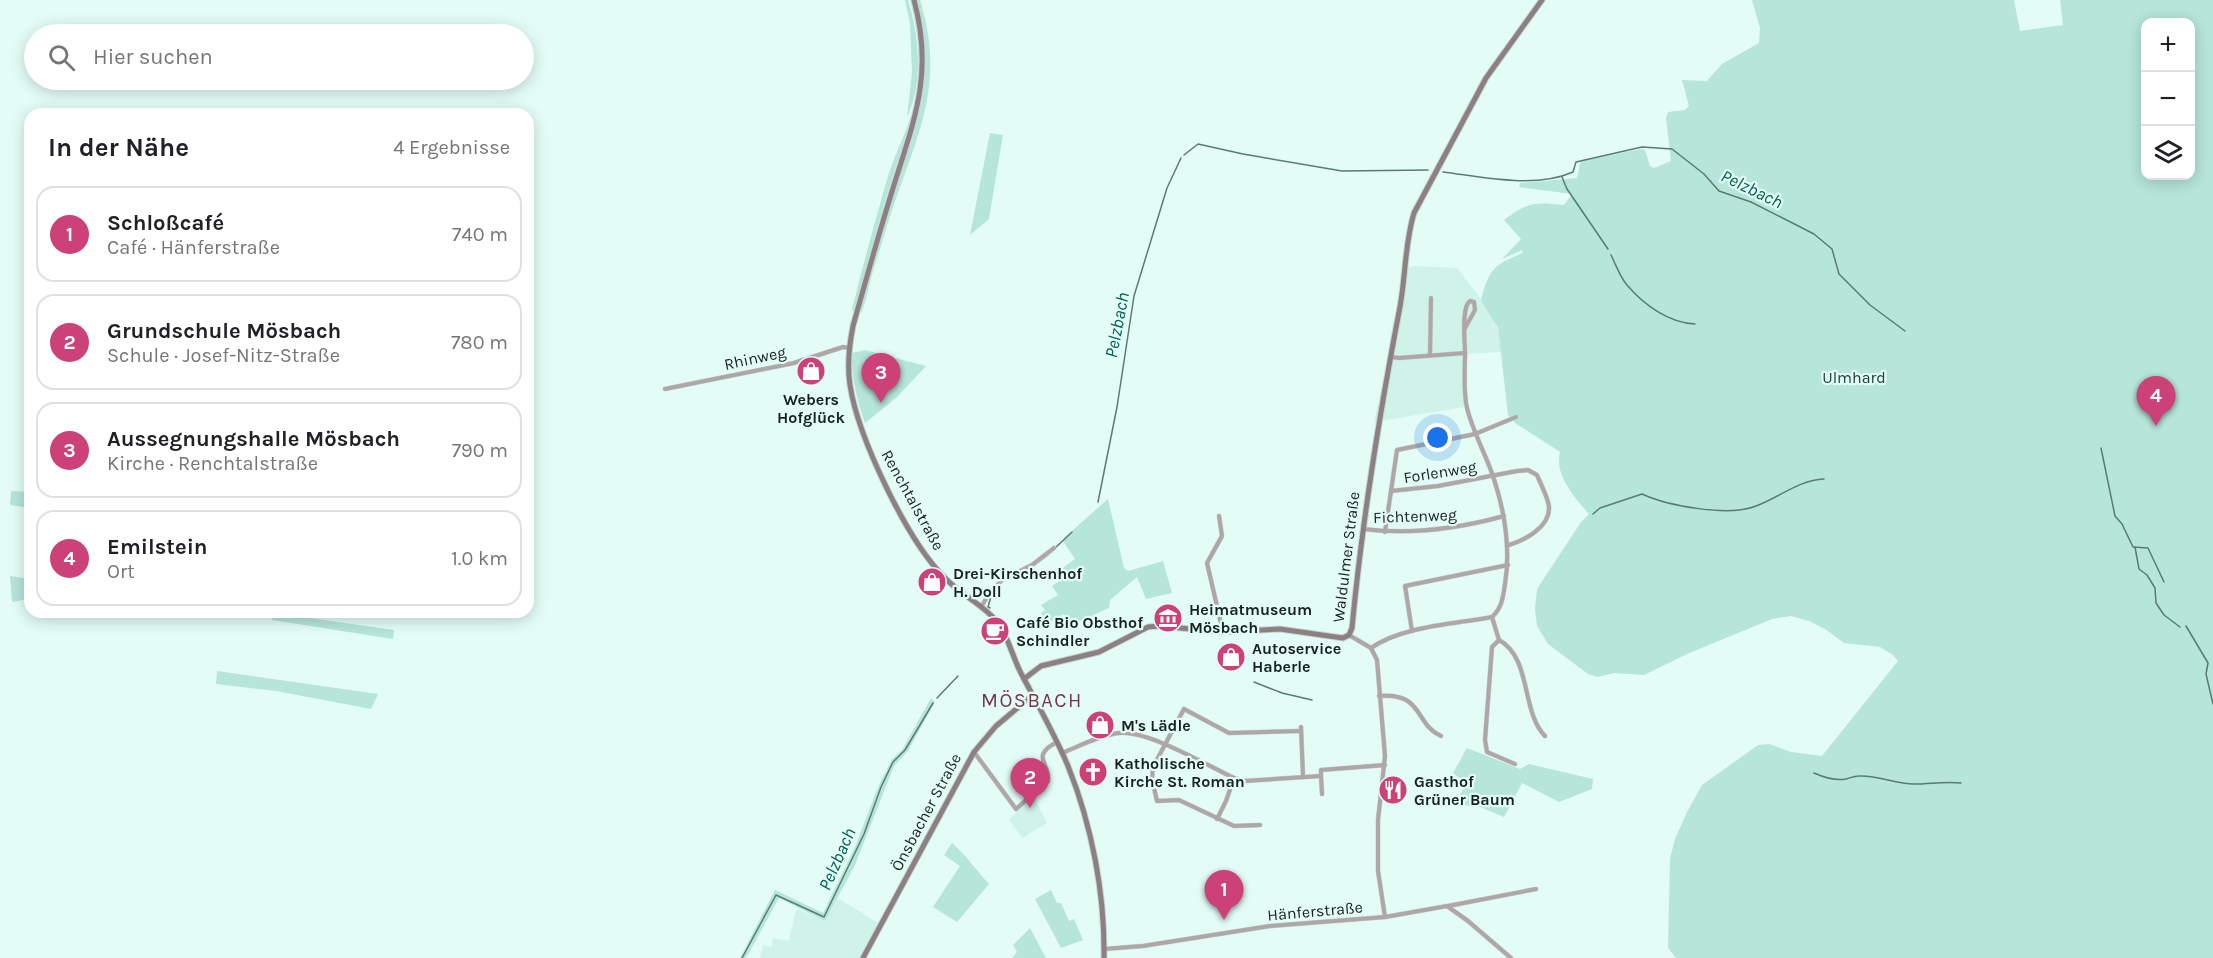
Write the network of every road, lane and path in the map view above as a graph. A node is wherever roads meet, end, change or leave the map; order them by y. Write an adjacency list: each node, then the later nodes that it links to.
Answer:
1 (914, 0): 5 (street, Renchtalstraße)
2 (1542, 0): 8 (street, Waldulmer Straße)
3 (1431, 298): 7 (street)
4 (1465, 327): 4 (street); 6 (street)
5 (849, 348): 9 (street, Rhinweg); 21 (street, Renchtalstraße)
6 (1465, 353): 7 (street); 11 (street)
7 (1430, 355): 8 (street)
8 (1391, 357): 16 (street, Waldulmer Straße)
9 (665, 389)
10 (1516, 417): 11 (street)
11 (1474, 434): 12 (street); 13 (street)
12 (1493, 476): 13 (street, Forlenweg); 15 (street); 18 (street, Forlenweg)
13 (1391, 491): 17 (street)
14 (1219, 516): 24 (street)
15 (1504, 516): 17 (street, Fichtenweg); 18 (street)
16 (1362, 529): 17 (street, Fichtenweg); 25 (street, Waldulmer Straße)
17 (1385, 532)
18 (1509, 545): 20 (street)
19 (1054, 548): 21 (street)
20 (1508, 565): 22 (street); 23 (street)
21 (981, 608): 28 (street, Renchtalstraße)
22 (1492, 617): 23 (street); 26 (street)
23 (1412, 631): 27 (street)
24 (1223, 632): 25 (street, Waldulmer Straße); 28 (street, Waldulmer Straße)
25 (1349, 635): 27 (street)
26 (1499, 640): 32 (street); 37 (street)
27 (1371, 648): 30 (street)
28 (1024, 679): 29 (street, Renchtalstraße)
29 (1033, 695): 33 (street, Renchtalstraße); 35 (street, Önsbacher Straße)
30 (1379, 696): 31 (street); 38 (street)
31 (1441, 736)
32 (1545, 736)
33 (1057, 742): 35 (street); 36 (street, Renchtalstraße)
34 (1166, 746): 36 (street); 39 (street); 41 (street); 43 (street)
35 (974, 752): 49 (street, Önsbacher Straße)
36 (1062, 753): 48 (street, Renchtalstraße)
37 (1515, 764)
38 (1385, 765): 40 (street); 47 (street)
39 (1303, 776): 40 (street); 41 (street)
40 (1321, 776): 42 (street)
41 (1234, 778): 43 (street)
42 (1322, 794)
43 (1217, 819): 44 (street)
44 (1260, 825)
45 (1536, 889): 46 (street, Hänferstraße)
46 (1447, 906): 47 (street, Hänferstraße); 51 (street)
47 (1385, 917): 48 (street, Hänferstraße)
48 (1104, 949): 50 (street, Renchtalstraße)
49 (863, 958)
50 (1104, 958)
51 (1511, 958)

